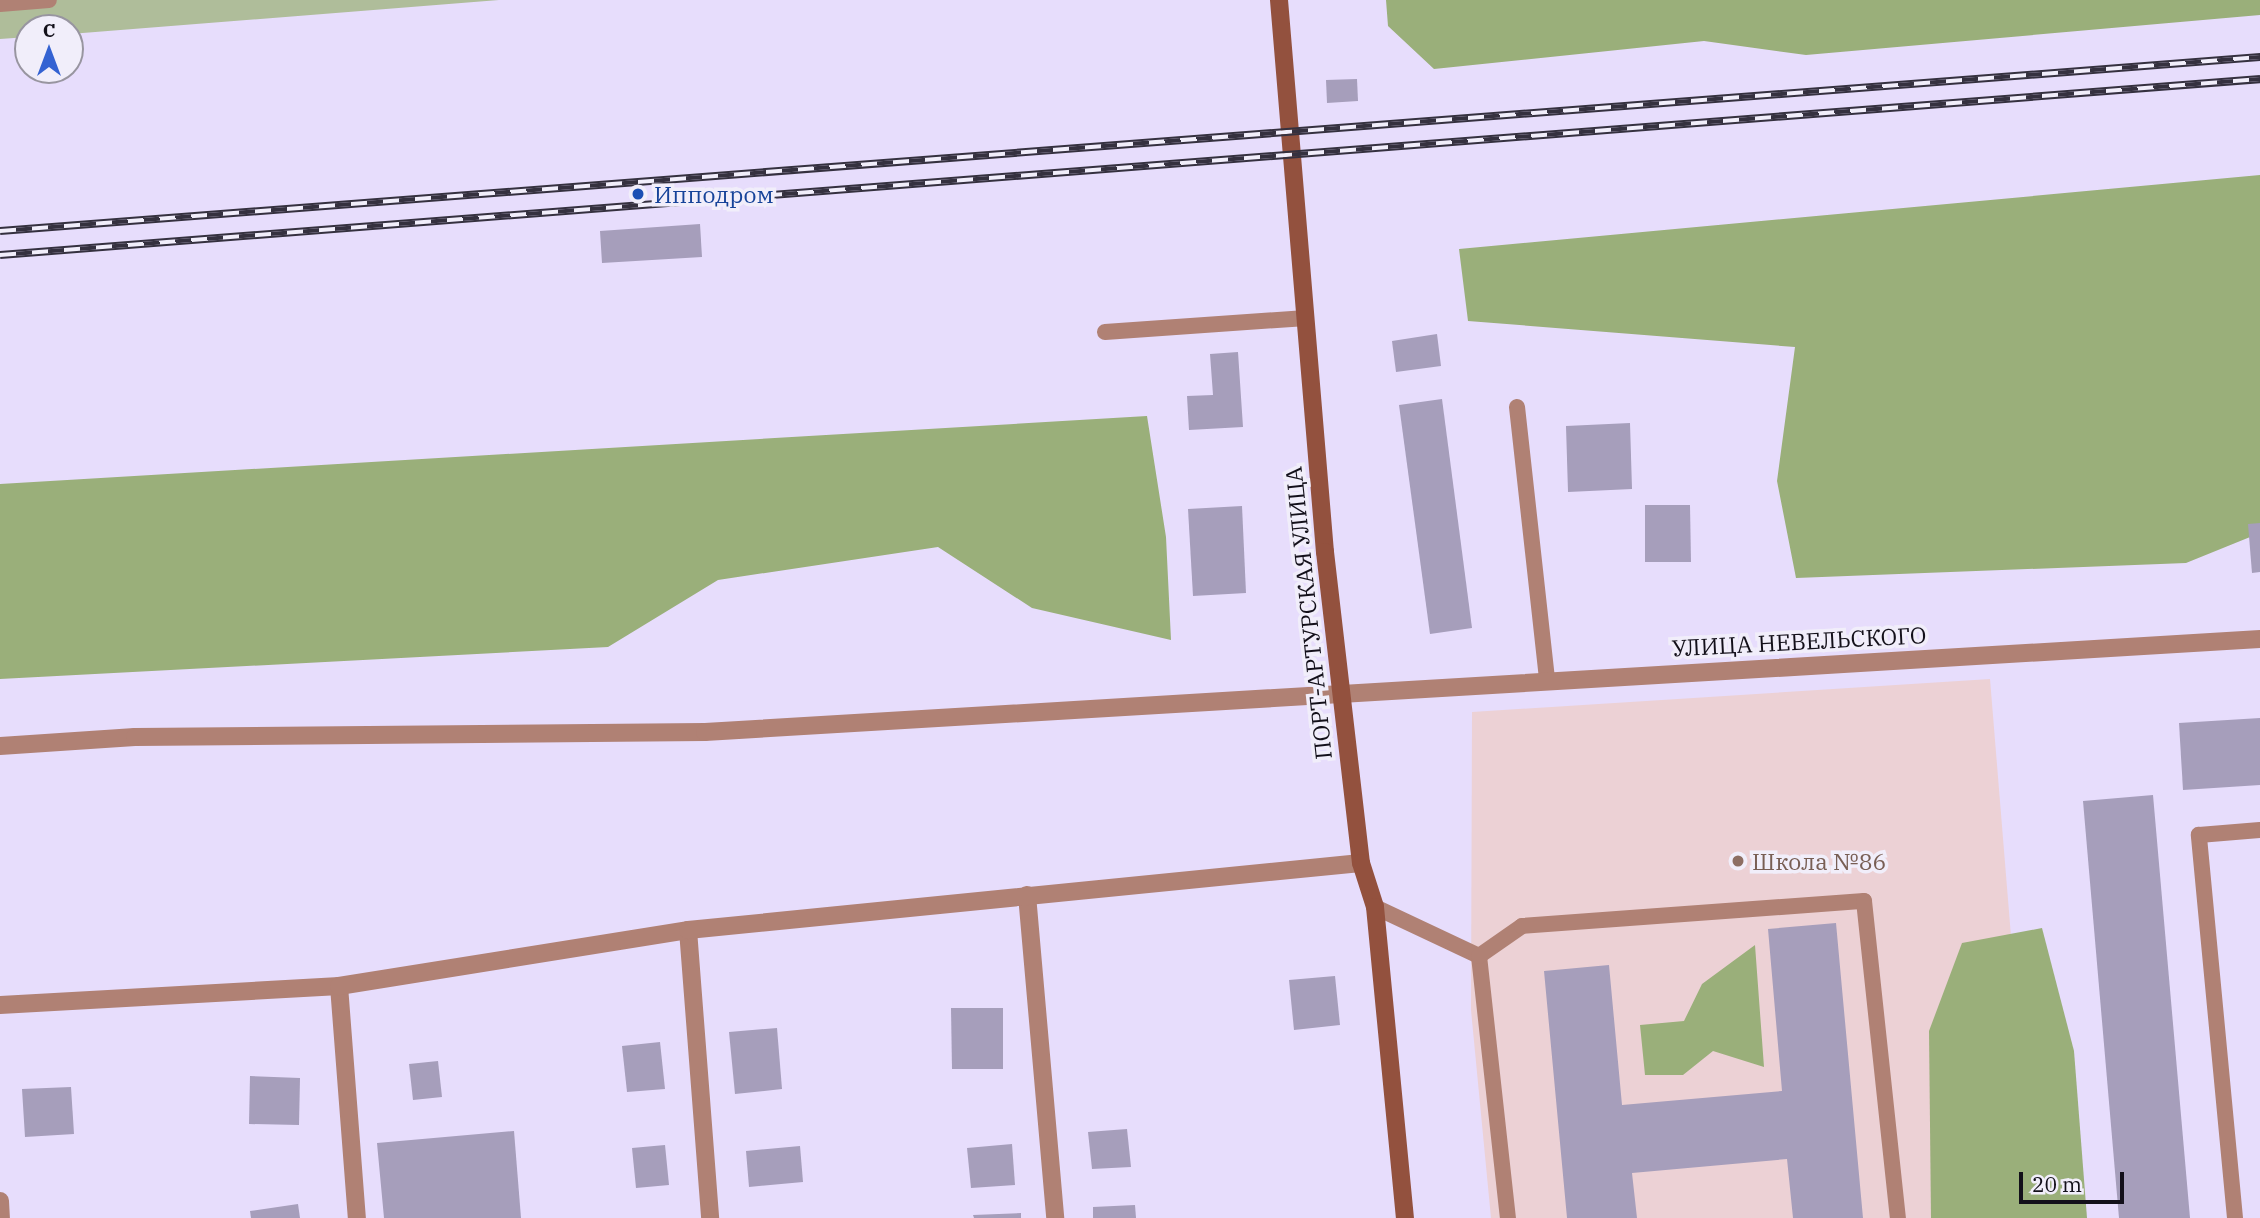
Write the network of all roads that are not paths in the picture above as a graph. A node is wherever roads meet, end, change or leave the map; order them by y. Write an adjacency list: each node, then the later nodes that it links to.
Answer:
1 (49, 0): 3 (lane)
2 (1279, 0): 4 (street, ПОРТ-АРТУРСКАЯ УЛИЦА)
3 (0, 4)
4 (1303, 318): 5 (lane); 9 (street, ПОРТ-АРТУРСКАЯ УЛИЦА)
5 (1105, 332)
6 (1517, 407): 8 (lane)
7 (2260, 639): 8 (street, УЛИЦА НЕВЕЛЬСКОГО)
8 (1546, 680): 9 (street, УЛИЦА НЕВЕЛЬСКОГО)
9 (1340, 692): 10 (street, УЛИЦА НЕВЕЛЬСКОГО); 12 (street, ПОРТ-АРТУРСКАЯ УЛИЦА)
10 (0, 746)
11 (2260, 830): 27 (lane)
12 (1362, 863): 13 (street); 14 (street, ПОРТ-АРТУРСКАЯ УЛИЦА)
13 (1027, 895): 15 (street); 23 (street)
14 (1375, 907): 16 (lane); 24 (street, ПОРТ-АРТУРСКАЯ УЛИЦА)
15 (688, 930): 17 (street); 22 (street)
16 (1479, 956): 25 (lane); 26 (lane)
17 (339, 986): 18 (street); 21 (street)
18 (0, 1005)
19 (0, 1200): 20 (street)
20 (1, 1218)
21 (357, 1218)
22 (710, 1218)
23 (1055, 1218)
24 (1405, 1218)
25 (1508, 1218)
26 (1898, 1218)
27 (2235, 1218)

